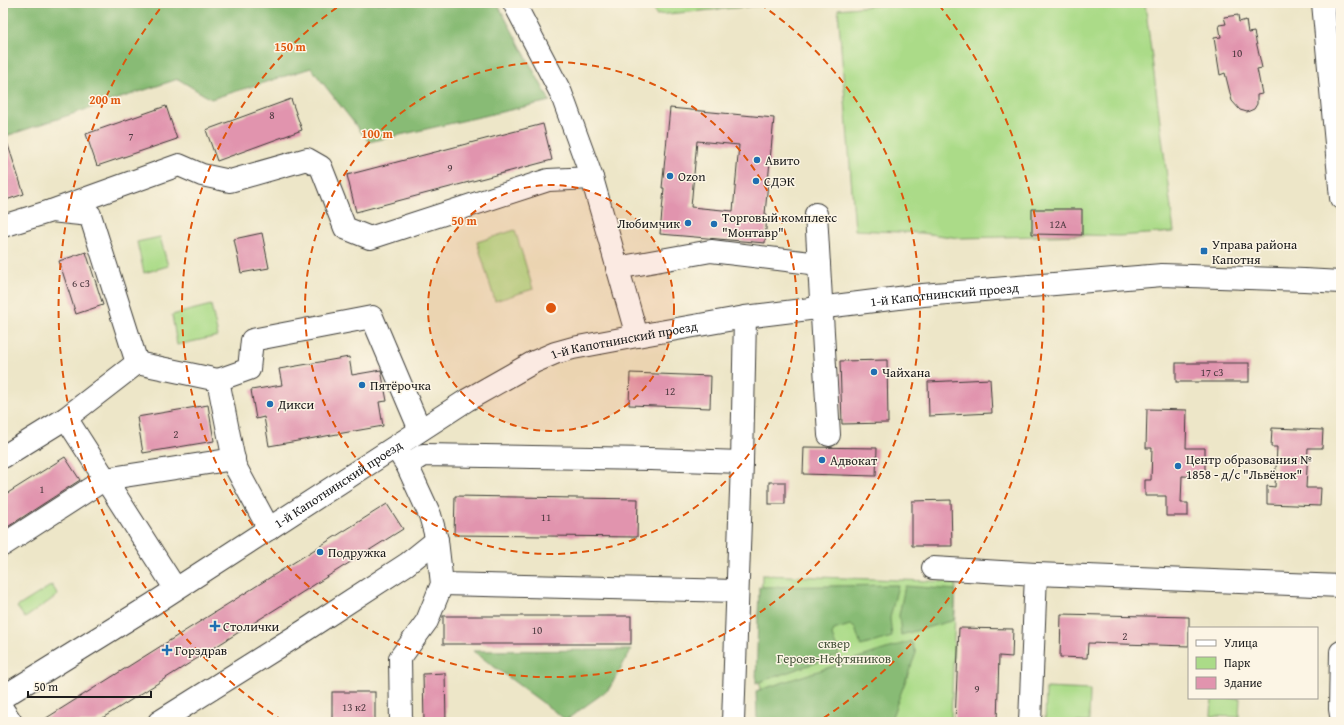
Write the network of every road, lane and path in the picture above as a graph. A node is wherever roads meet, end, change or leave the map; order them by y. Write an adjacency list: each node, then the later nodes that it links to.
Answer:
1 (514, 3): 3 (street)
2 (1329, 7): 4 (street)
3 (592, 178): 5 (street); 9 (street)
4 (1341, 198)
5 (51, 210): 7 (street); 14 (street)
6 (816, 214): 8 (street)
7 (3, 226)
8 (819, 264): 9 (street); 11 (street)
9 (618, 268): 13 (street)
10 (1341, 282): 11 (street, 1-й Капотнинский проезд)
11 (822, 307): 12 (street, 1-й Капотнинский проезд); 18 (street)
12 (745, 316): 13 (street, 1-й Капотнинский проезд); 22 (street)
13 (637, 336): 17 (street, 1-й Капотнинский проезд)
14 (137, 363): 15 (street); 16 (street)
15 (218, 380): 17 (street); 21 (street)
16 (66, 418): 20 (street); 24 (street)
17 (420, 430): 19 (street, 1-й Капотнинский проезд)
18 (829, 435)
19 (396, 446): 23 (street); 25 (street, 1-й Капотнинский проезд)
20 (3, 457)
21 (234, 459): 24 (street); 25 (street)
22 (742, 462): 23 (street); 33 (street)
23 (407, 465): 26 (street)
24 (105, 479): 27 (street); 32 (street)
25 (269, 529): 32 (street, 1-й Капотнинский проезд)
26 (438, 540): 30 (street); 39 (street)
27 (3, 545)
28 (933, 568): 29 (street)
29 (1036, 574): 31 (street); 42 (street)
30 (442, 584): 33 (street); 40 (street)
31 (1341, 586)
32 (174, 588): 35 (street, 1-й Капотнинский проезд)
33 (737, 591): 41 (street)
34 (1341, 652): 37 (street)
35 (3, 697)
36 (3, 710): 38 (street)
37 (1341, 715)
38 (11, 722)
39 (159, 722)
40 (401, 722)
41 (733, 722)
42 (1030, 722)

